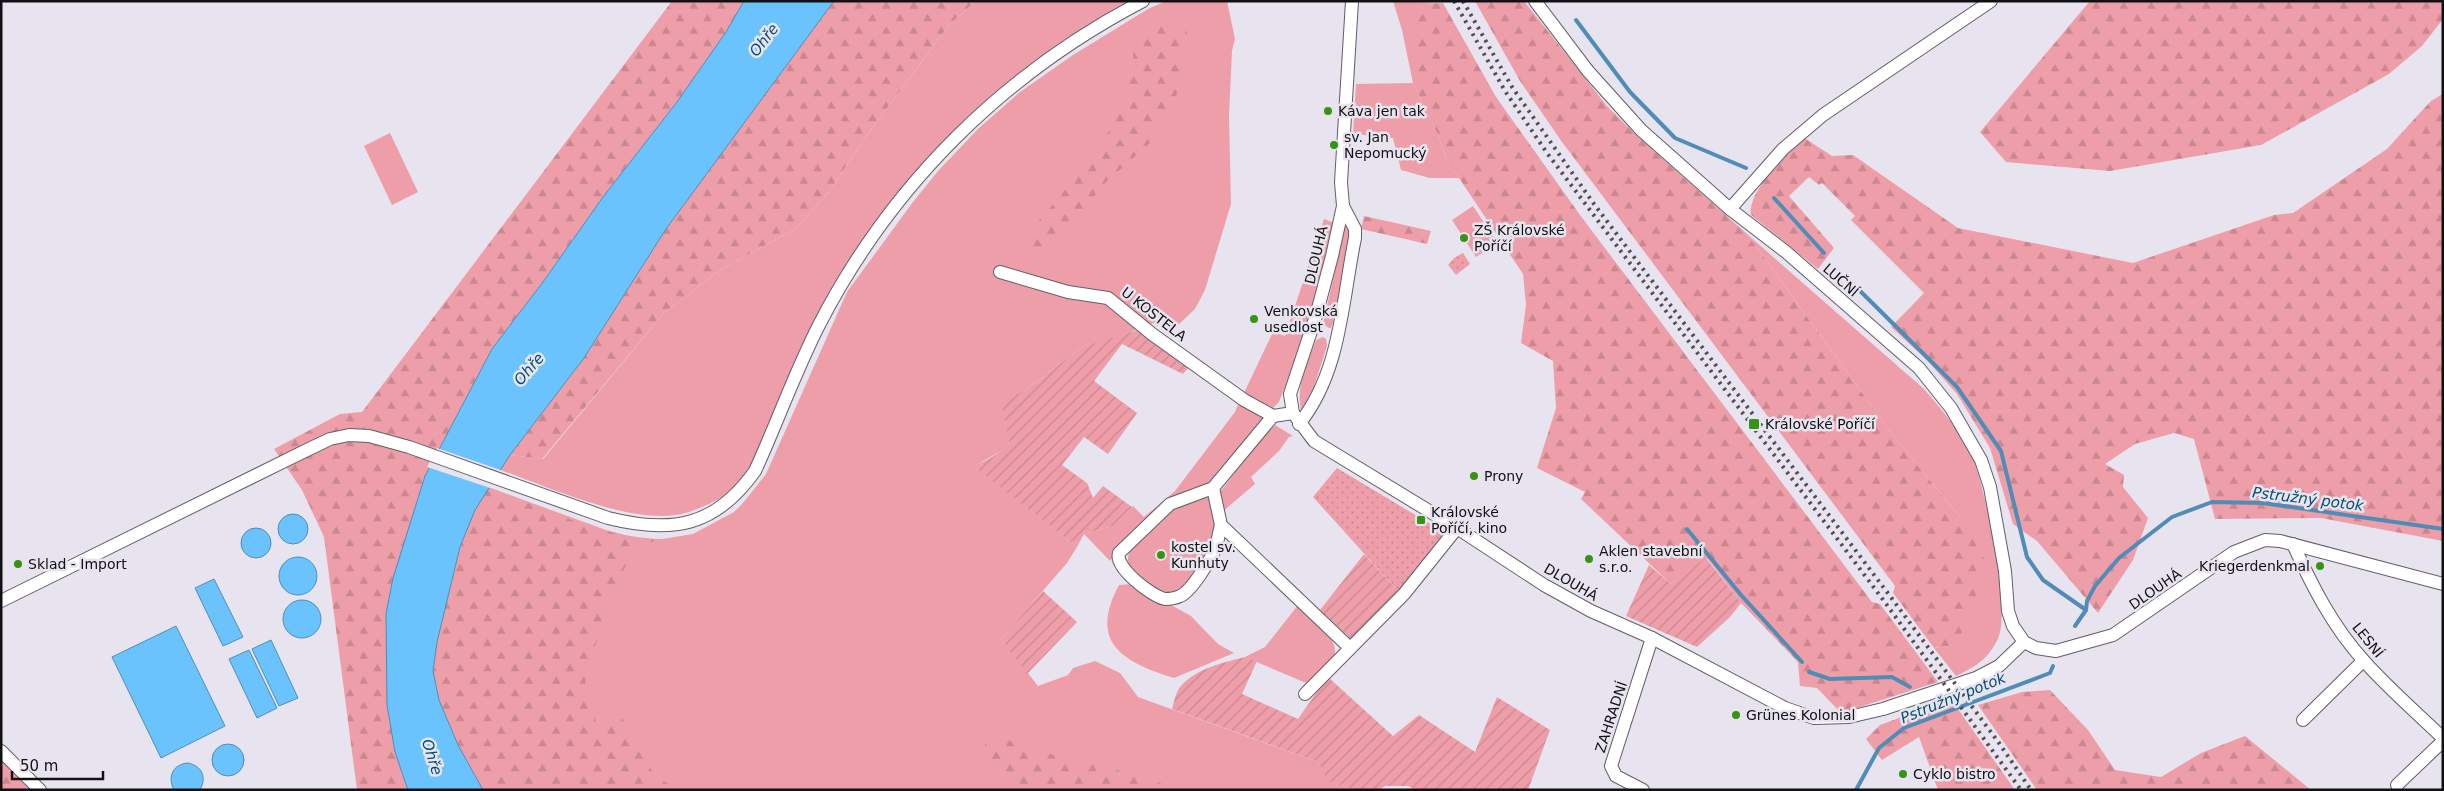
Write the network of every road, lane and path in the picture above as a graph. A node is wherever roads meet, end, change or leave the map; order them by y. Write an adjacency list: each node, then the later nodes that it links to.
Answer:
1 (1142, 1): 15 (street)
2 (1352, 1): 5 (street, DLOUHÁ)
3 (1535, 1): 6 (street, LUČNÍ)
4 (1991, 1): 6 (street)
5 (1343, 206): 9 (street, DLOUHÁ); 9 (street, DLOUHÁ)
6 (1730, 210): 17 (street, LUČNÍ)
7 (1000, 272): 8 (street, U KOSTELA)
8 (1273, 416): 9 (street); 10 (street)
9 (1296, 419): 12 (street, DLOUHÁ)
10 (1213, 488): 11 (street); 11 (street)
11 (1221, 525): 18 (street)
12 (1457, 528): 16 (street, DLOUHÁ); 18 (street)
13 (2293, 544): 14 (street, DLOUHÁ); 17 (street, DLOUHÁ); 19 (street, LESNÍ)
14 (2443, 584)
15 (1, 601)
16 (1652, 638): 17 (street, DLOUHÁ); 26 (street, ZAHRADNÍ)
17 (2024, 642)
18 (1350, 648): 20 (street)
19 (2363, 661): 21 (street); 22 (street, LESNÍ)
20 (1305, 694)
21 (2304, 720)
22 (2443, 740): 24 (street)
23 (1, 750): 25 (street)
24 (2396, 785)
25 (40, 790)
26 (1643, 790)

